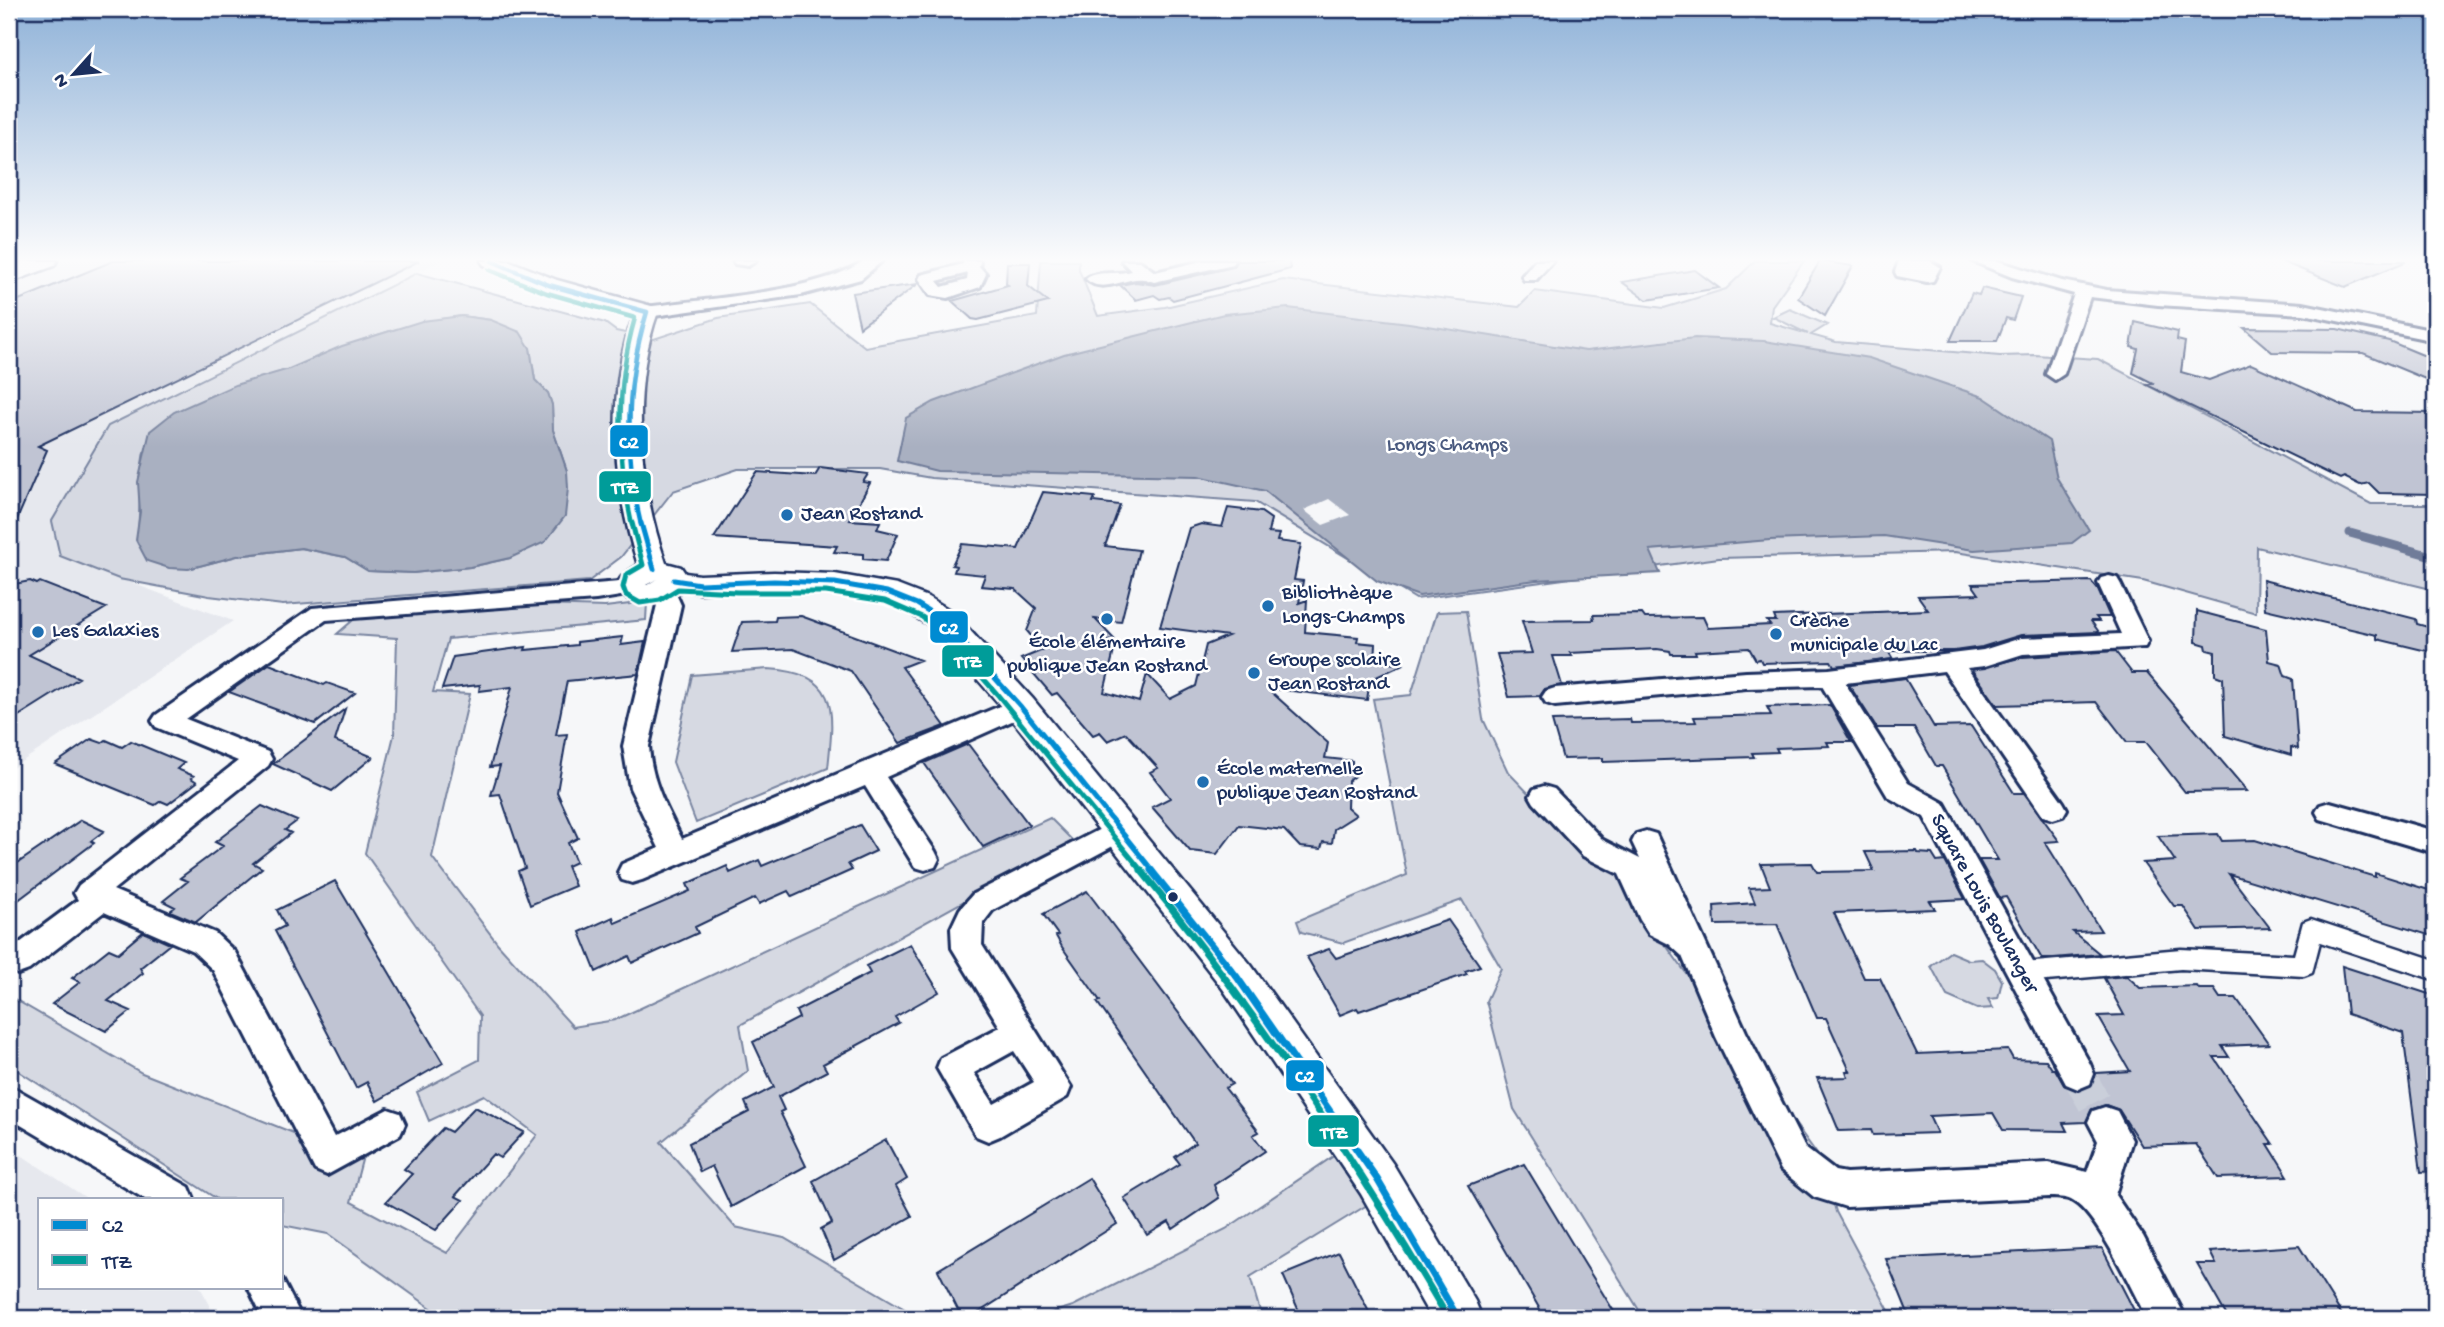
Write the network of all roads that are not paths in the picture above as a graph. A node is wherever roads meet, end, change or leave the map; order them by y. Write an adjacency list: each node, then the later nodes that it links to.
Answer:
1 (641, 323): 6 (street)
2 (2073, 323): 5 (street)
3 (2377, 323): 4 (street)
4 (2435, 336)
5 (2055, 374)
6 (656, 582): 11 (street); 19 (street); 22 (street)
7 (2109, 583): 8 (street)
8 (1950, 661): 9 (street); 14 (street)
9 (1829, 677): 10 (street); 26 (street, Square Louis Boulanger)
10 (1555, 697)
11 (1021, 707): 12 (street); 16 (street)
12 (870, 773): 19 (street); 20 (street)
13 (1544, 796): 23 (street)
14 (2053, 809)
15 (2330, 812): 18 (street)
16 (1119, 830): 27 (street); 36 (street)
17 (1646, 842): 23 (street)
18 (2435, 842)
19 (676, 853): 21 (street)
20 (925, 859)
21 (632, 872)
22 (102, 898): 24 (street); 31 (street)
23 (1695, 948): 33 (street)
24 (18, 961)
25 (2435, 970): 26 (street)
26 (2023, 973): 28 (street, Square Louis Boulanger)
27 (1020, 1032)
28 (2078, 1074)
29 (9, 1100): 32 (street)
30 (2105, 1122): 33 (street)
31 (388, 1124)
32 (175, 1198)
33 (2096, 1199): 37 (street)
34 (267, 1288): 35 (street)
35 (283, 1318)
36 (1458, 1318)
37 (2167, 1318)

